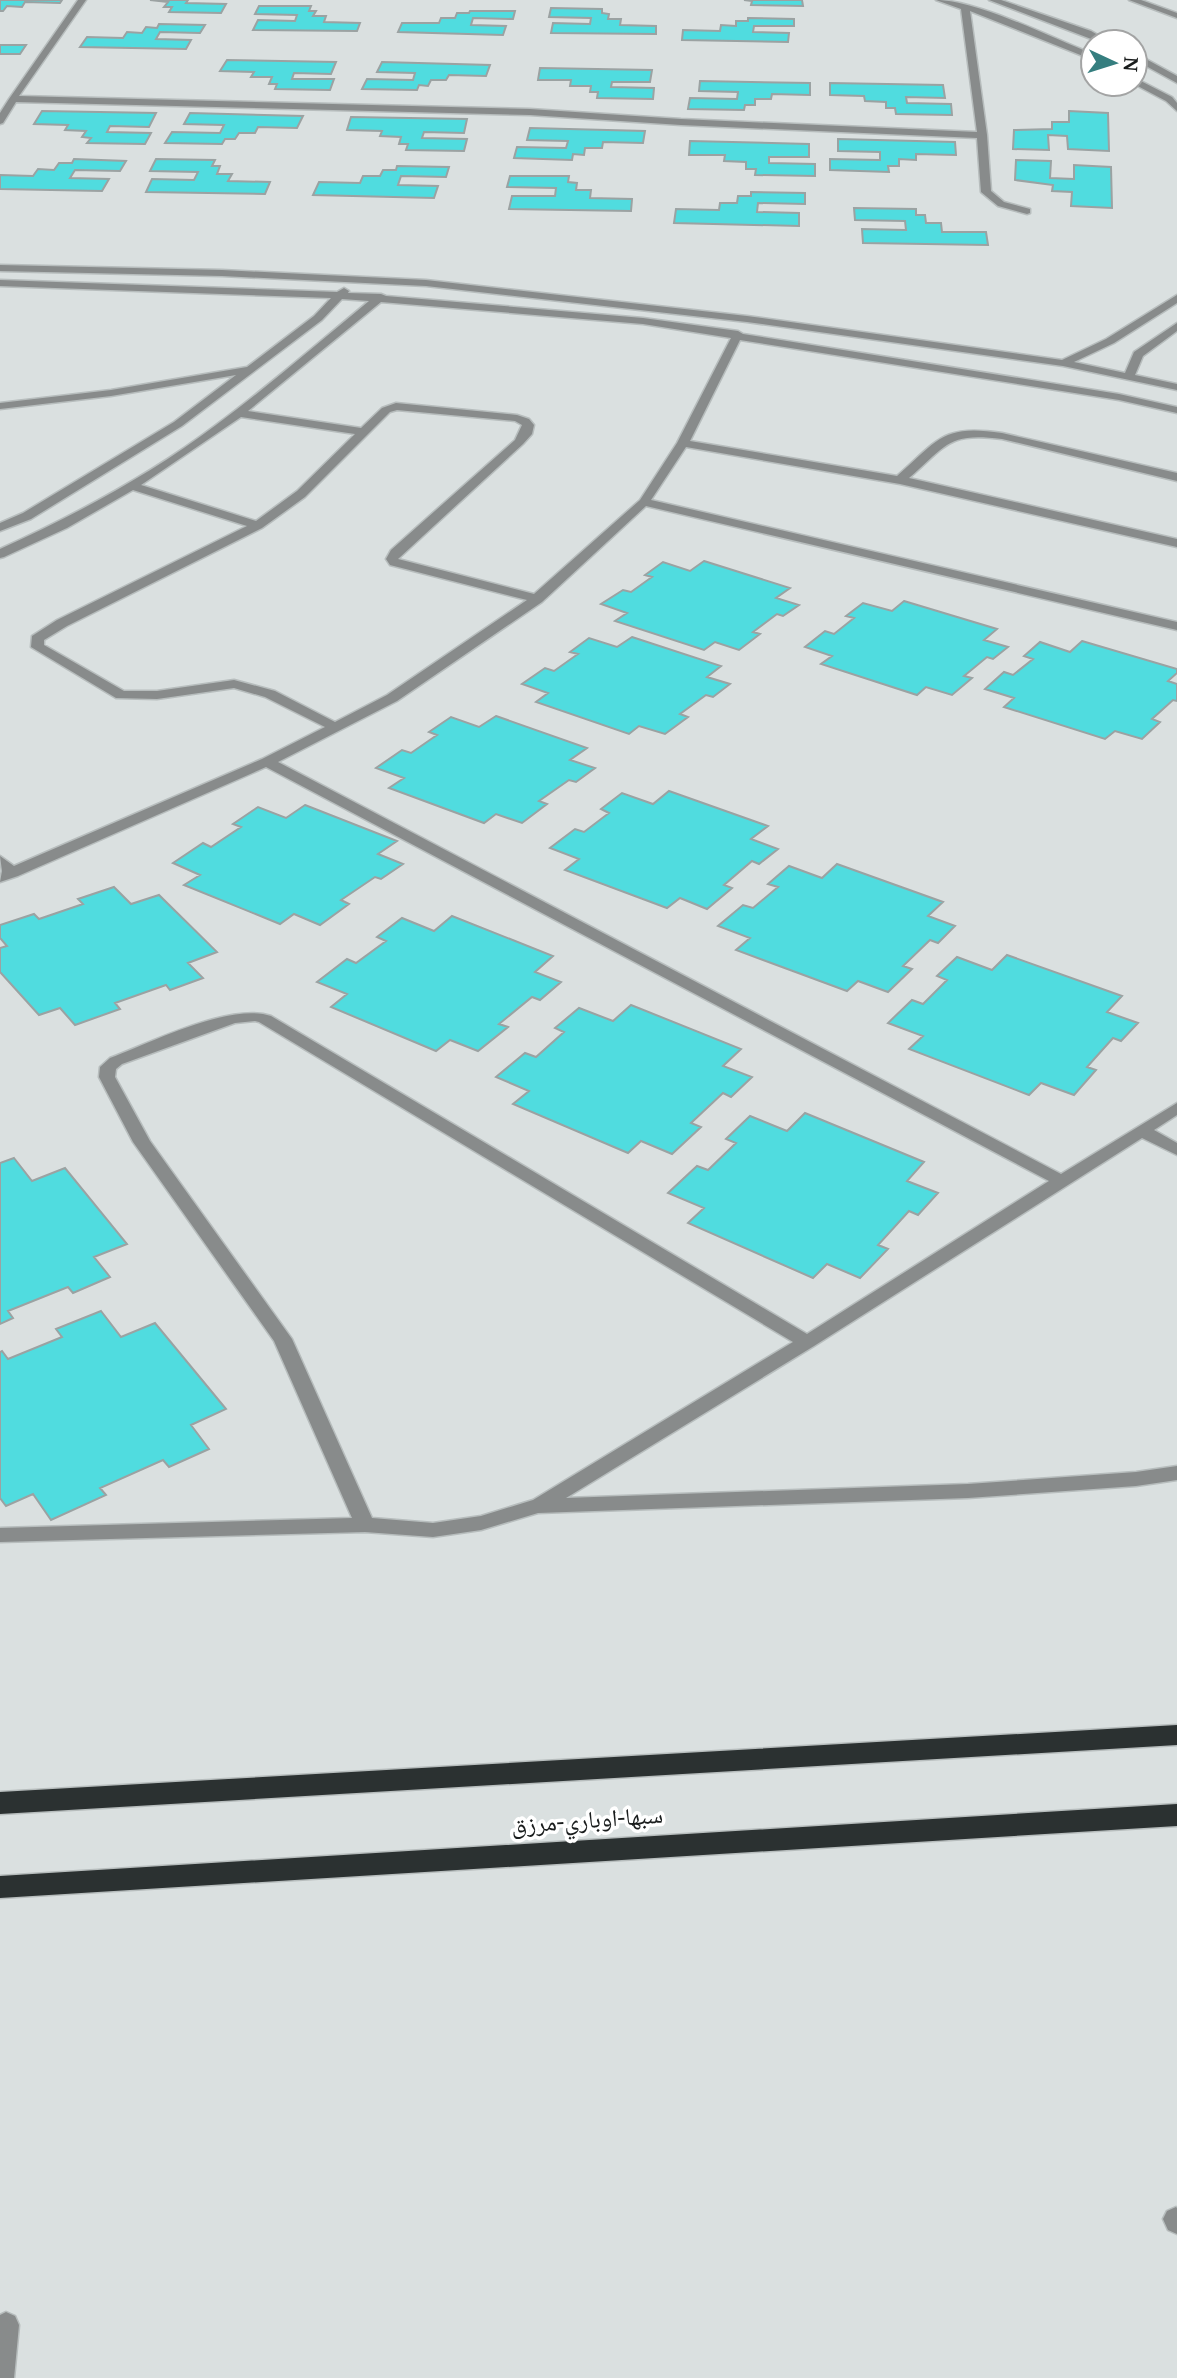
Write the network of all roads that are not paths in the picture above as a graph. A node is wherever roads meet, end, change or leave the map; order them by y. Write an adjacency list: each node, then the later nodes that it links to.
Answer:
1 (82, 0): 12 (street)
2 (940, 0): 5 (street)
3 (993, 0): 7 (street)
4 (1133, 0): 6 (street)
5 (965, 7): 8 (street); 15 (street)
6 (1177, 16)
7 (1079, 30)
8 (1079, 50)
9 (1149, 64): 10 (street)
10 (1177, 80)
11 (1149, 88): 13 (street)
12 (13, 99): 14 (street); 15 (street)
13 (1177, 108)
14 (0, 121)
15 (982, 135): 16 (street)
16 (1027, 211)
17 (0, 268): 18 (street)
18 (352, 280): 19 (street); 21 (street)
19 (396, 282): 23 (street); 26 (street)
20 (0, 283): 21 (street)
21 (341, 296): 23 (street); 27 (street)
22 (1177, 298): 26 (street)
23 (379, 299): 25 (street); 32 (street)
24 (1177, 326): 28 (street)
25 (738, 334): 31 (street); 34 (street)
26 (1063, 363): 28 (street)
27 (250, 370): 30 (street); 40 (street)
28 (1129, 376): 29 (street)
29 (1177, 387)
30 (0, 407)
31 (1177, 410)
32 (239, 413): 33 (street); 37 (street)
33 (364, 432): 39 (street); 43 (street)
34 (683, 443): 36 (street); 38 (street)
35 (1177, 477): 36 (street)
36 (900, 480): 41 (street)
37 (132, 486): 39 (street); 42 (street)
38 (644, 502): 43 (street); 44 (street)
39 (258, 524): 45 (street)
40 (0, 527)
41 (1177, 543)
42 (0, 554)
43 (537, 598): 45 (street)
44 (1177, 626)
45 (335, 727): 46 (street)
46 (267, 762): 48 (street); 52 (street)
47 (0, 860): 48 (street)
48 (7, 875)
49 (1177, 1108): 50 (street)
50 (1143, 1131): 51 (street); 52 (street)
51 (1177, 1150)
52 (1060, 1180): 53 (street)
53 (807, 1342): 55 (street); 56 (street)
54 (1177, 1473): 55 (street)
55 (538, 1506): 56 (street)
56 (365, 1525): 57 (street)
57 (0, 1535)
58 (1177, 1735): 59 (highway)
59 (0, 1803)
60 (1177, 1815): 61 (highway, سبها-اوباري-مرزق)
61 (0, 1887)
62 (6, 2325): 63 (street)
63 (1, 2378)

